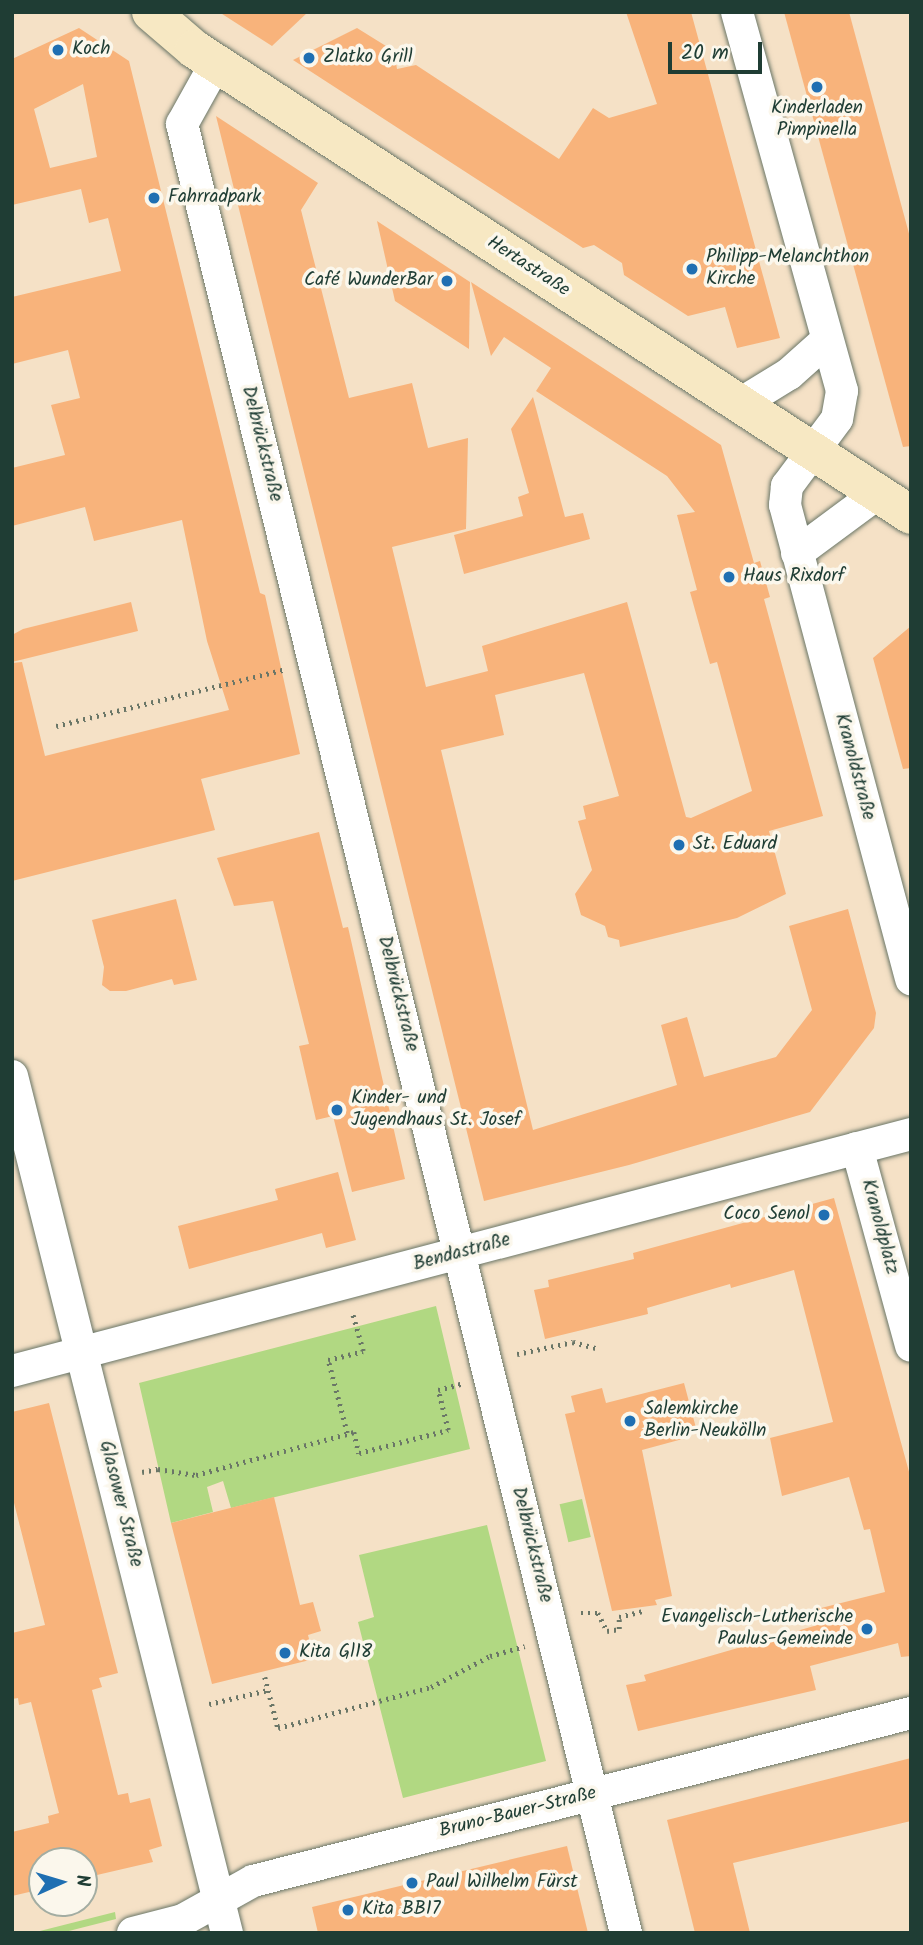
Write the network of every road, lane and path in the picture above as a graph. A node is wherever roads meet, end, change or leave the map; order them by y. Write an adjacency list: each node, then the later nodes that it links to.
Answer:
1 (151, 12): 3 (street, Hertastraße)
2 (737, 12): 4 (street, Kranoldstraße)
3 (216, 64): 5 (street, Hertastraße); 10 (street, Delbrückstraße)
4 (827, 340): 5 (street); 6 (street, Kranoldstraße)
5 (740, 404): 6 (street, Hertastraße)
6 (815, 452): 7 (street, Hertastraße); 9 (street, Kranoldstraße)
7 (878, 493): 8 (street, Hertastraße); 9 (street)
8 (911, 515)
9 (797, 553): 12 (street, Kranoldstraße)
10 (315, 663): 11 (path); 16 (street, Delbrückstraße)
11 (56, 726)
12 (911, 980)
13 (12, 1076): 20 (street, Glasower Straße)
14 (911, 1134): 15 (street, Bendastraße)
15 (858, 1149): 16 (street, Bendastraße); 18 (street, Kranoldplatz)
16 (460, 1254): 17 (street, Bendastraße); 23 (street, Delbrückstraße)
17 (344, 1284): 20 (street, Bendastraße); 24 (path)
18 (911, 1346)
19 (596, 1348): 21 (path)
20 (82, 1353): 22 (street, Bendastraße); 25 (street, Glasower Straße)
21 (517, 1354)
22 (12, 1371)
23 (491, 1377): 24 (path); 28 (street, Delbrückstraße)
24 (347, 1433): 25 (path)
25 (114, 1478): 34 (street, Glasower Straße)
26 (643, 1611): 27 (path)
27 (581, 1613)
28 (554, 1639): 30 (path); 33 (street, Delbrückstraße)
29 (265, 1678): 30 (path)
30 (268, 1689): 31 (path)
31 (209, 1704)
32 (911, 1713): 33 (street, Bruno-Bauer-Straße)
33 (592, 1794): 34 (street, Bruno-Bauer-Straße); 37 (street, Delbrückstraße)
34 (219, 1900): 35 (street, Bruno-Bauer-Straße); 36 (street, Glasower Straße)
35 (132, 1933)
36 (227, 1933)
37 (626, 1933)

